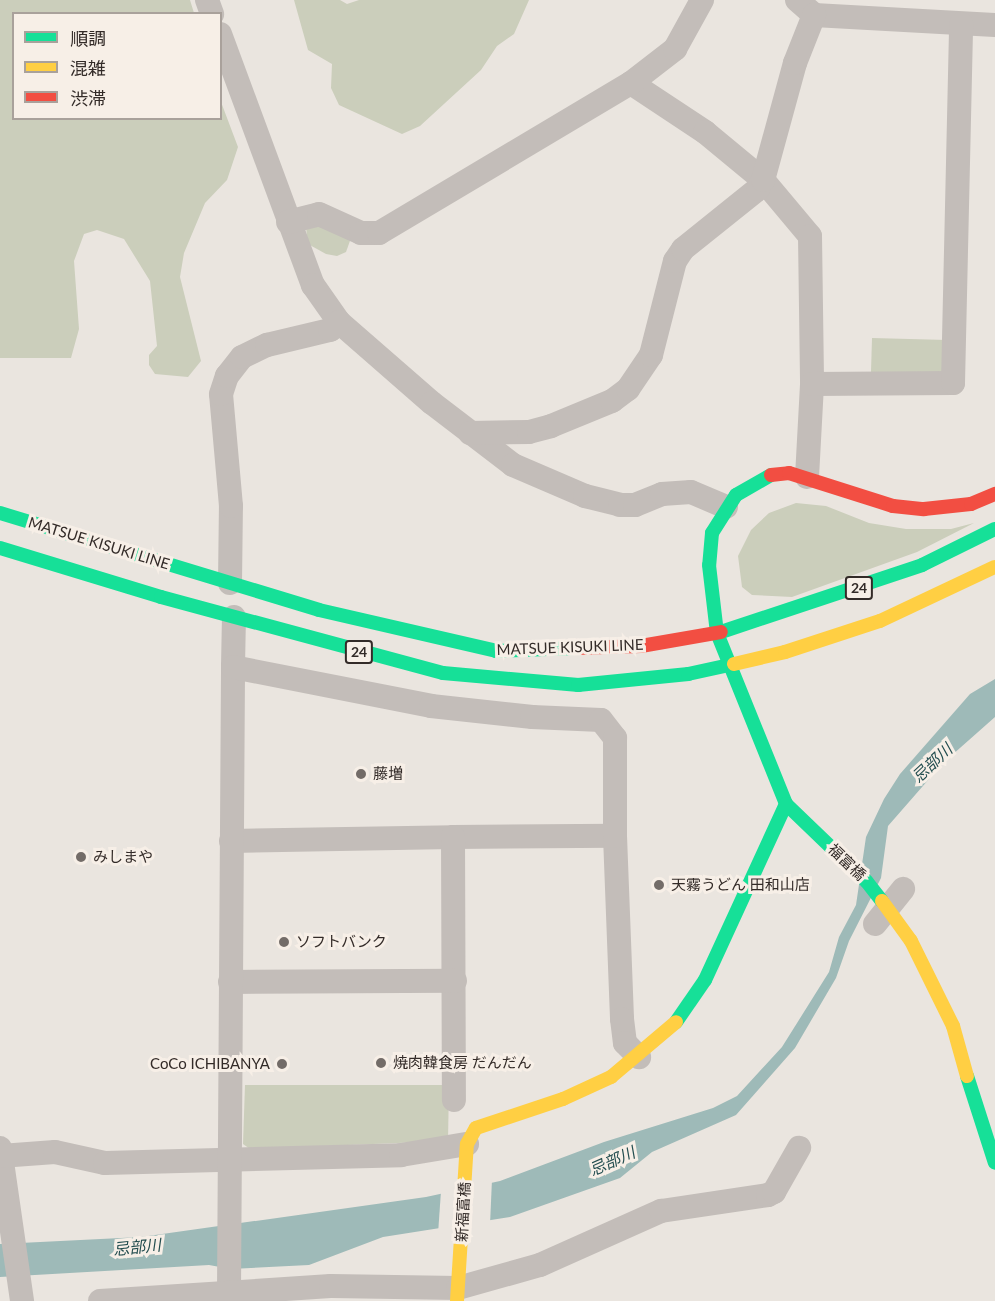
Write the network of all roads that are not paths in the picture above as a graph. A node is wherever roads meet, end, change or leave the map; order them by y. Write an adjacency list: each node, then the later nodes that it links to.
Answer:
1 (702, 0): 6 (street)
2 (805, 8): 3 (street); 7 (street)
3 (961, 24): 4 (street); 10 (street)
4 (995, 25)
5 (222, 40): 8 (street)
6 (631, 83): 7 (street); 8 (street)
7 (763, 180): 10 (street); 11 (street)
8 (288, 222): 9 (street)
9 (339, 322): 11 (street); 19 (street)
10 (812, 384): 12 (street)
11 (470, 433): 14 (street)
12 (807, 477): 13 (main road); 14 (main road)
13 (995, 494)
14 (726, 507): 21 (main road)
15 (0, 513): 19 (main road, MATSUE KISUKI LINE / 24)
16 (995, 529): 21 (main road, MATSUE KISUKI LINE / 24)
17 (0, 548): 20 (main road, MATSUE KISUKI LINE / 24)
18 (995, 567): 22 (main road, MATSUE KISUKI LINE / 24)
19 (230, 583): 21 (main road, MATSUE KISUKI LINE / 24)
20 (234, 617): 22 (main road, MATSUE KISUKI LINE / 24); 23 (street)
21 (717, 633): 22 (main road)
22 (728, 667): 24 (main road)
23 (233, 668): 25 (street); 27 (street)
24 (786, 804): 30 (main road); 35 (main road, 福富橋)
25 (615, 836): 26 (street); 30 (street)
26 (453, 837): 27 (street); 28 (street)
27 (231, 841): 29 (street)
28 (455, 981): 29 (street); 31 (street)
29 (230, 982): 36 (street)
30 (639, 1057): 33 (main road)
31 (454, 1100)
32 (799, 1148): 37 (street)
33 (466, 1152): 36 (street); 37 (main road, 新福富橋)
34 (0, 1153): 36 (street); 39 (street)
35 (995, 1163)
36 (231, 1166): 38 (street)
37 (459, 1284): 38 (street)
38 (229, 1286): 40 (street)
39 (21, 1297)
40 (100, 1301)

